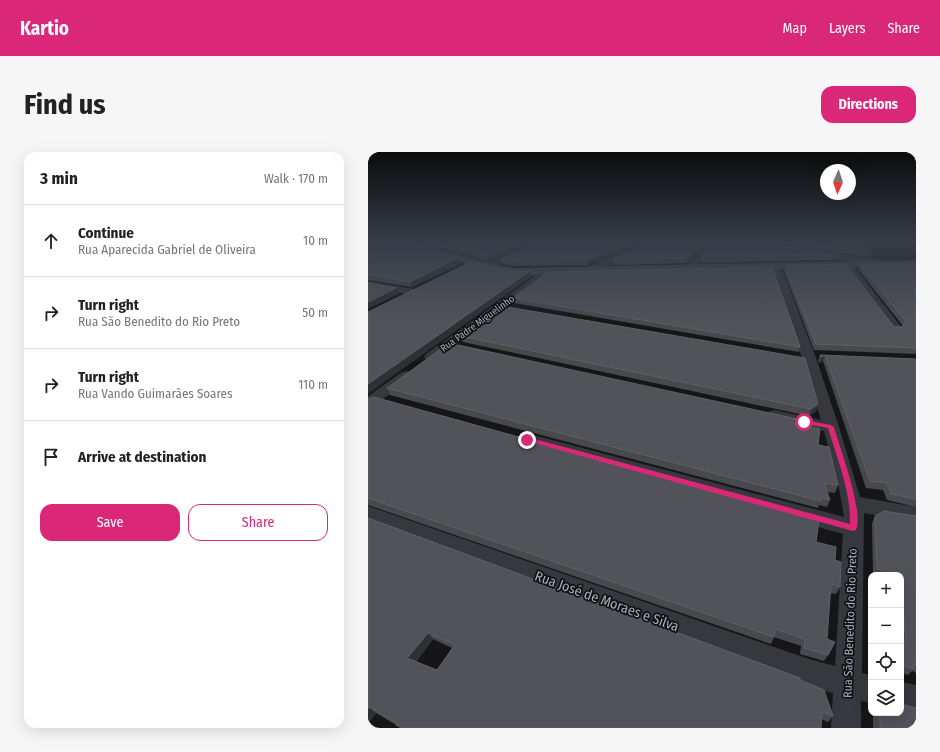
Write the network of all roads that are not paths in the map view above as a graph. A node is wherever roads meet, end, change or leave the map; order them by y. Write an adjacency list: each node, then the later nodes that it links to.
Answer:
1 (500, 269): 7 (main road)
2 (591, 269): 6 (street)
3 (645, 269): 6 (main road)
4 (773, 269): 18 (street, Rua São Benedito do Rio Preto)
5 (851, 269): 12 (street)
6 (588, 270): 7 (main road)
7 (548, 271): 10 (street, Rua Padre Miguelinho)
8 (368, 284): 9 (street)
9 (400, 299)
10 (501, 306): 11 (street); 13 (street, Rua Padre Miguelinho)
11 (516, 309)
12 (896, 328)
13 (448, 344): 14 (street); 15 (street, Rua Padre Miguelinho)
14 (464, 348)
15 (372, 400): 16 (street)
16 (398, 404)
17 (757, 412): 18 (street)
18 (831, 427): 20 (street, Rua São Benedito do Rio Preto)
19 (519, 437): 23 (street)
20 (852, 503): 22 (street); 23 (street, Rua São Benedito do Rio Preto)
21 (368, 514): 24 (street, Rua José de Moraes e Silva)
22 (916, 515)
23 (853, 528): 24 (street, Rua São Benedito do Rio Preto)
24 (859, 686): 27 (street, Rua São Benedito do Rio Preto)
25 (904, 697): 26 (street)
26 (916, 699)
27 (846, 728)

